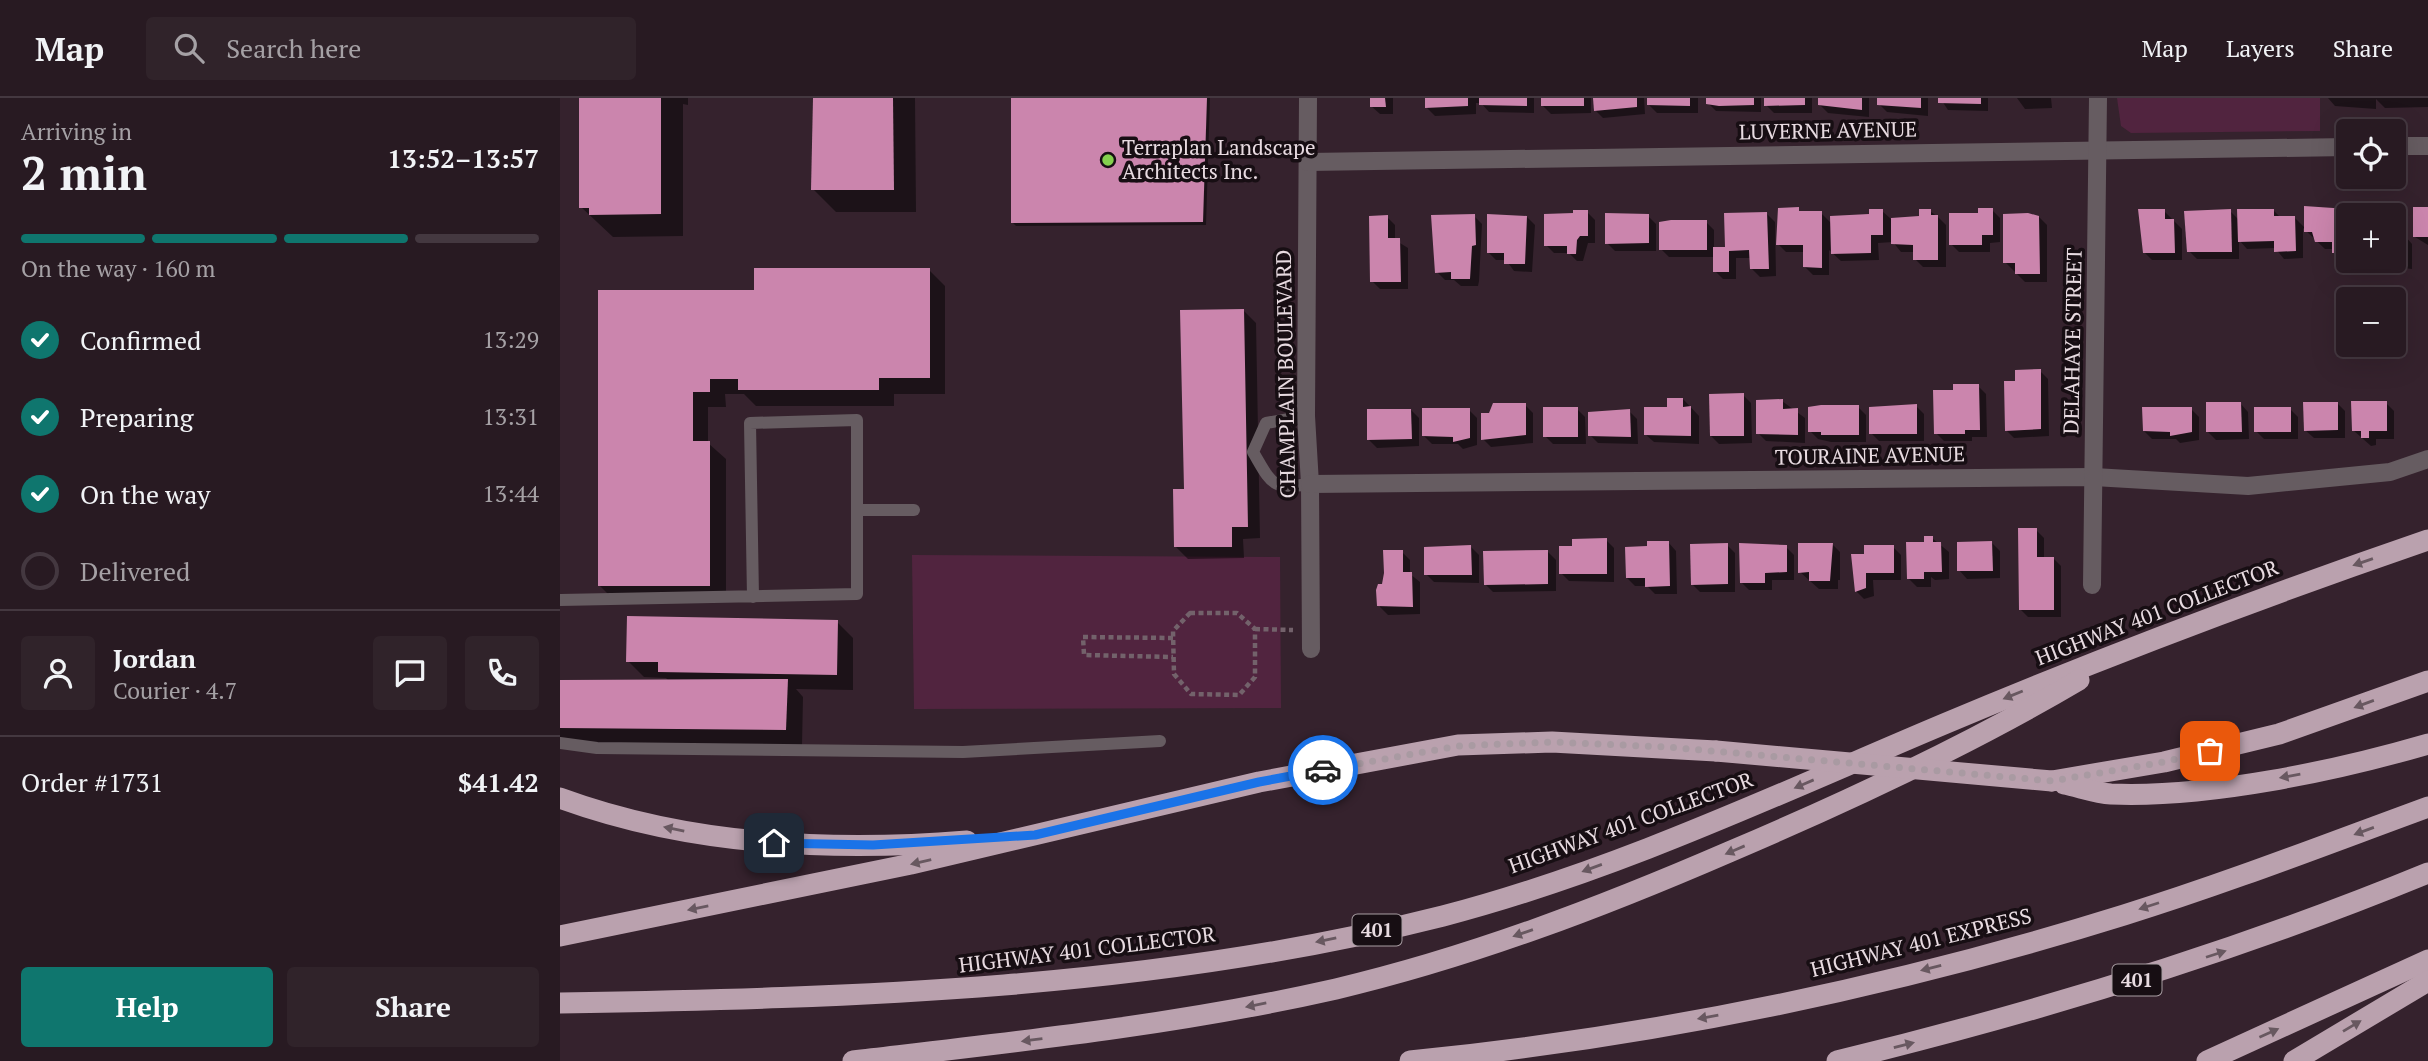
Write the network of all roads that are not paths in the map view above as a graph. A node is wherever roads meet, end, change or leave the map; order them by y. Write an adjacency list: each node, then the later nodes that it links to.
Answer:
1 (1308, 98): 7 (street, CHAMPLAIN BOULEVARD)
2 (2098, 98): 6 (street, DELAHAYE STREET)
3 (2406, 146): 4 (street)
4 (2428, 146)
5 (2336, 147): 6 (street, LUVERNE AVENUE)
6 (2098, 149): 7 (street, LUVERNE AVENUE); 10 (street, DELAHAYE STREET)
7 (1308, 162): 8 (street, CHAMPLAIN BOULEVARD)
8 (1306, 416): 11 (street, CHAMPLAIN BOULEVARD); 11 (lane)
9 (2428, 458): 10 (street, TOURAINE AVENUE)
10 (2094, 477): 11 (street, TOURAINE AVENUE); 15 (street, DELAHAYE STREET)
11 (1310, 484): 19 (street, CHAMPLAIN BOULEVARD)
12 (857, 510): 13 (lane); 16 (lane); 16 (lane)
13 (914, 510)
14 (2428, 540): 18 (highway, HIGHWAY 401 COLLECTOR / 401, one-way to 18)
15 (2092, 585)
16 (753, 597): 17 (lane)
17 (560, 600)
18 (2145, 642): 32 (highway, HIGHWAY 401 COLLECTOR / 401, one-way to 32); 33 (highway, one-way to 33)
19 (1311, 649)
20 (2428, 681): 24 (highway, one-way to 24)
21 (1160, 741): 22 (lane)
22 (560, 743)
23 (2428, 744): 24 (highway, one-way to 24)
24 (2052, 781): 27 (highway, bridge)
25 (560, 799): 27 (highway, one-way to 25)
26 (2428, 807): 34 (highway, HIGHWAY 401 EXPRESS, one-way to 34)
27 (1035, 835): 29 (highway, one-way to 29)
28 (2428, 873): 35 (highway, 401, one-way to 28)
29 (560, 936)
30 (2428, 960): 36 (highway, one-way to 30)
31 (2428, 981): 37 (highway, one-way to 31)
32 (560, 1003)
33 (853, 1061)
34 (1410, 1061)
35 (1838, 1061)
36 (2207, 1061)
37 (2294, 1061)

